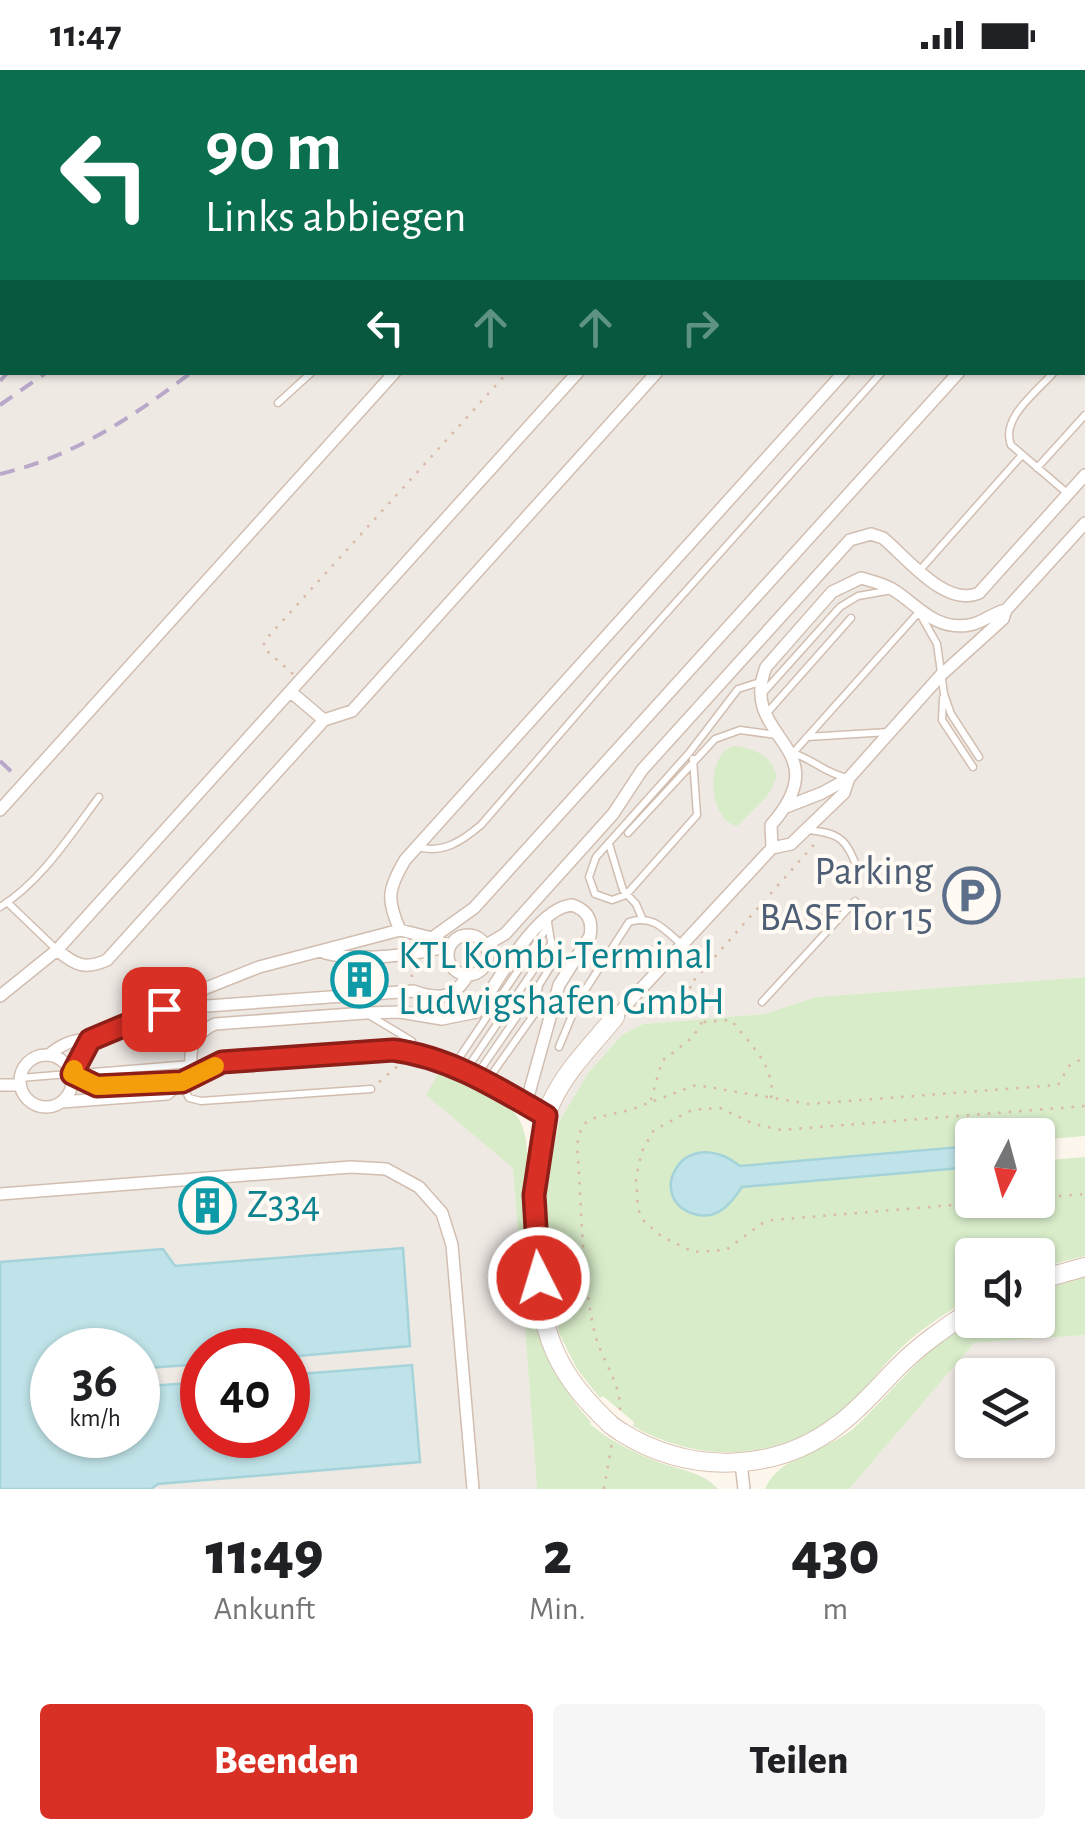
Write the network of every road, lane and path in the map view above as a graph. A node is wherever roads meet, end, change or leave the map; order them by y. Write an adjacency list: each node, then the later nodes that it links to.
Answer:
1 (309, 375): 10 (lane)
2 (393, 375): 39 (street)
3 (505, 375): 23 (path)
4 (575, 375): 23 (street)
5 (654, 375): 29 (street)
6 (841, 375): 45 (street)
7 (879, 375): 45 (lane)
8 (955, 375): 51 (street)
9 (1051, 375): 12 (lane)
10 (278, 403)
11 (1085, 415): 13 (lane)
12 (1022, 455): 13 (lane); 17 (lane)
13 (1037, 468): 15 (lane)
14 (1085, 475): 15 (street)
15 (1068, 494): 17 (street)
16 (1085, 523): 19 (street)
17 (920, 570): 58 (street)
18 (893, 590): 20 (street); 24 (street); 27 (lane)
19 (1006, 610): 20 (street); 22 (street)
20 (919, 612): 22 (lane); 32 (lane)
21 (851, 618): 28 (lane)
22 (941, 676): 26 (lane); 30 (street)
23 (303, 678): 25 (street)
24 (760, 682): 27 (street); 44 (lane)
25 (292, 693): 29 (street); 61 (street)
26 (944, 694): 34 (lane); 36 (lane)
27 (760, 698): 28 (street)
28 (765, 715): 31 (street)
29 (324, 720): 61 (street)
30 (890, 732): 32 (lane); 37 (street)
31 (776, 735): 33 (street); 35 (lane)
32 (807, 737): 33 (lane)
33 (792, 754): 37 (lane); 40 (street)
34 (980, 757)
35 (693, 759): 43 (lane); 48 (lane)
36 (973, 767)
37 (849, 778): 40 (street); 41 (street)
38 (99, 797): 50 (lane)
39 (3, 801)
40 (786, 808): 46 (street)
41 (806, 830): 42 (lane); 46 (street)
42 (825, 832): 47 (lane); 72 (path)
43 (628, 833)
44 (609, 844): 48 (lane); 48 (lane)
45 (418, 847): 54 (street)
46 (772, 848): 60 (street)
47 (858, 870)
48 (626, 894): 52 (lane)
49 (855, 901): 68 (lane)
50 (4, 904): 61 (lane)
51 (474, 908): 55 (street); 56 (street)
52 (642, 918): 60 (lane); 76 (lane)
53 (548, 920): 57 (lane); 64 (street); 70 (street); 82 (lane)
54 (400, 930): 56 (street); 62 (street)
55 (472, 935): 58 (street); 59 (street)
56 (432, 938): 59 (street)
57 (552, 943): 63 (lane); 82 (lane)
58 (486, 945): 65 (street)
59 (450, 946): 62 (street); 65 (street)
60 (683, 946): 71 (street)
61 (57, 950): 67 (street)
62 (322, 952): 69 (street)
63 (554, 961): 64 (lane); 66 (lane)
64 (569, 970): 90 (street)
65 (468, 975): 69 (street)
66 (539, 985): 82 (lane); 82 (lane)
67 (0, 996)
68 (762, 1002)
69 (164, 1009): 73 (street)
70 (365, 1013): 75 (street); 77 (lane)
71 (616, 1017): 92 (street)
72 (702, 1022): 87 (path); 88 (path)
73 (90, 1040): 78 (street); 81 (street)
74 (151, 1044): 75 (lane)
75 (192, 1046): 80 (street)
76 (559, 1047)
77 (413, 1052): 80 (street); 82 (street)
78 (49, 1055): 81 (street); 83 (street)
79 (1085, 1057): 87 (path)
80 (192, 1069): 81 (lane); 84 (street)
81 (72, 1074): 83 (lane); 84 (street); 89 (street)
82 (470, 1074): 90 (street)
83 (20, 1081): 85 (street); 89 (street)
84 (182, 1082): 86 (lane); 89 (street)
85 (0, 1085)
86 (371, 1090)
87 (771, 1099): 88 (path)
88 (651, 1101): 100 (path)
89 (62, 1102)
90 (526, 1104): 92 (street)
91 (1085, 1106): 96 (path)
92 (546, 1116): 100 (street)
93 (0, 1194): 102 (street)
94 (1085, 1194): 95 (path)
95 (1055, 1197)
96 (955, 1205)
97 (1085, 1266): 98 (street)
98 (1055, 1275)
99 (955, 1322): 101 (street)
100 (615, 1428): 101 (street); 103 (path)
101 (741, 1463): 104 (street)
102 (473, 1489)
103 (604, 1489)
104 (744, 1489)

